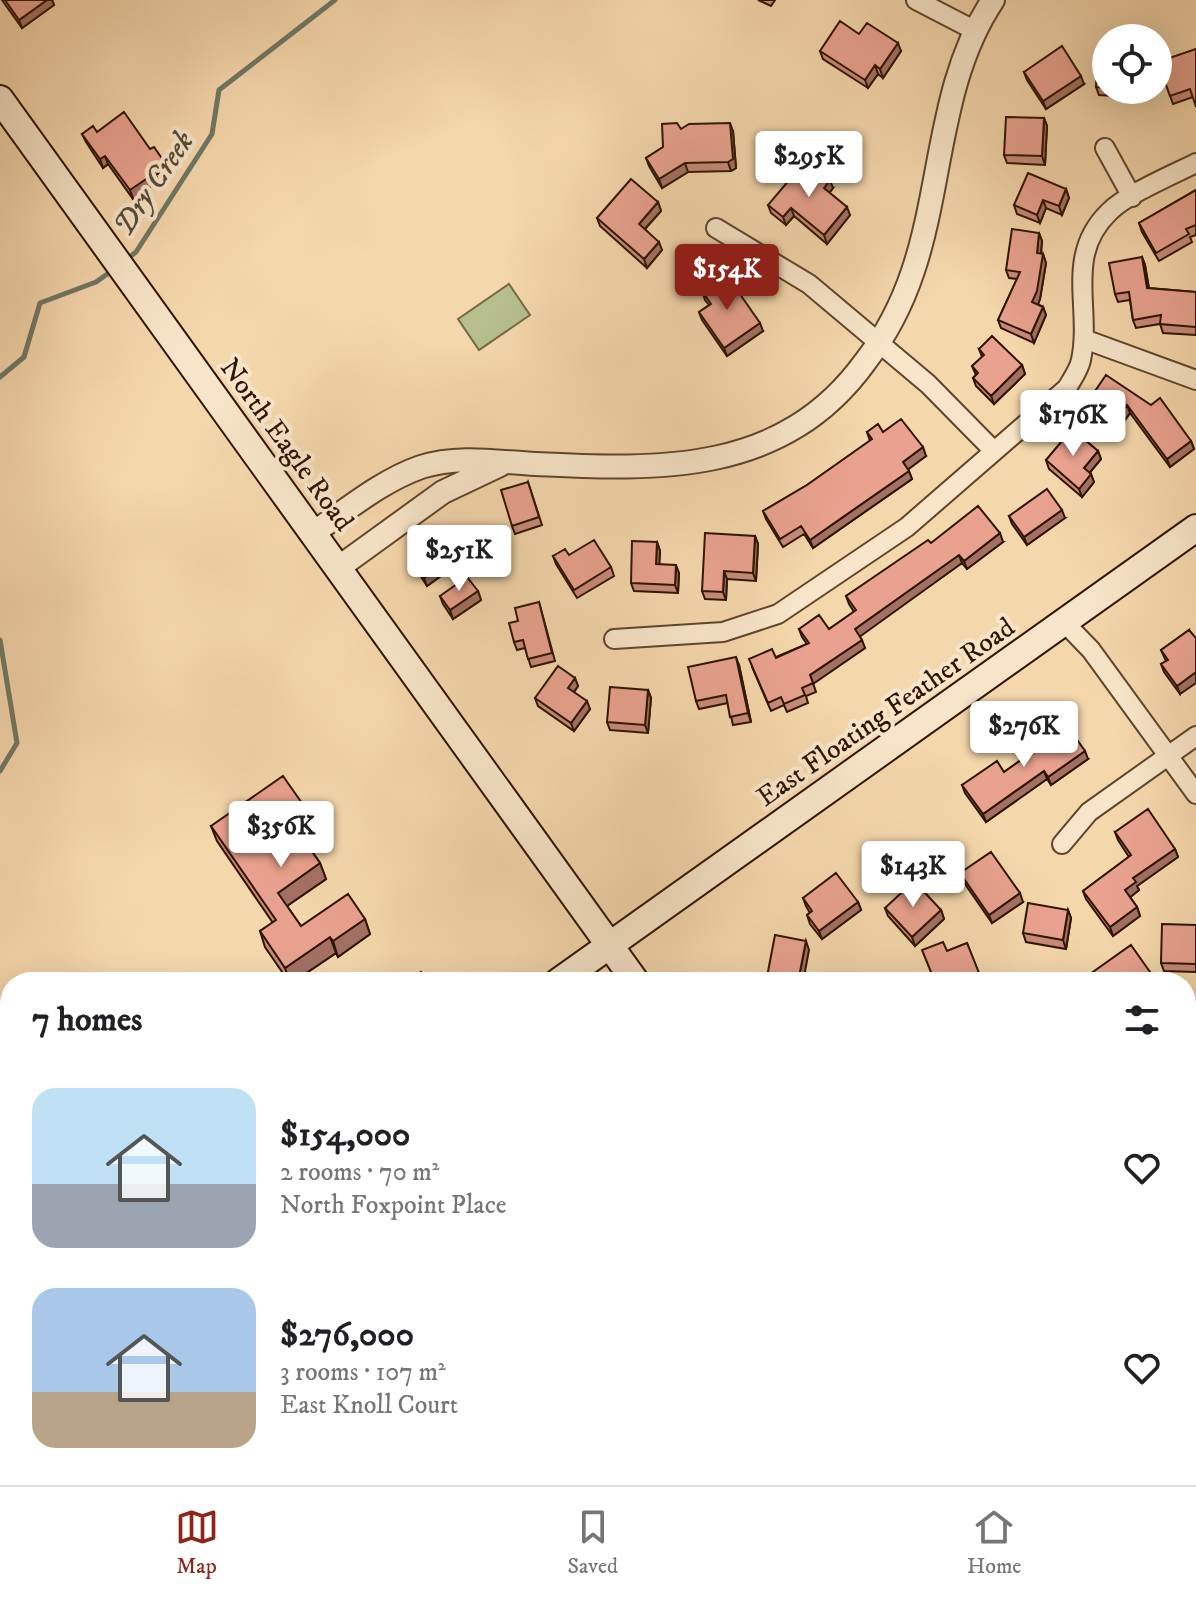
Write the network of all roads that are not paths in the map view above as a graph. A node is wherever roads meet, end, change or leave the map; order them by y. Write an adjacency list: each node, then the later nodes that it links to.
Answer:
1 (916, 0): 3 (street)
2 (993, 0): 3 (street)
3 (974, 30): 10 (street)
4 (0, 99): 15 (main road, North Eagle Road)
5 (1105, 148): 7 (street)
6 (1196, 163): 7 (street)
7 (1132, 197): 9 (street)
8 (716, 228): 10 (street)
9 (1084, 339): 11 (street); 12 (street)
10 (879, 343): 12 (street); 13 (street)
11 (1196, 380)
12 (994, 451): 18 (street)
13 (504, 463): 15 (street); 16 (street)
14 (1196, 528): 17 (main road, East Floating Feather Road)
15 (313, 533): 16 (main road, North Eagle Road)
16 (338, 568): 23 (main road, North Eagle Road)
17 (1064, 622): 20 (street); 23 (main road, East Floating Feather Road)
18 (614, 639)
19 (1196, 736): 20 (street)
20 (1166, 757): 21 (street); 22 (street)
21 (1196, 794)
22 (1062, 844)
23 (611, 946): 24 (main road, East Floating Feather Road); 25 (main road, North Eagle Road)
24 (573, 972)
25 (629, 972)

